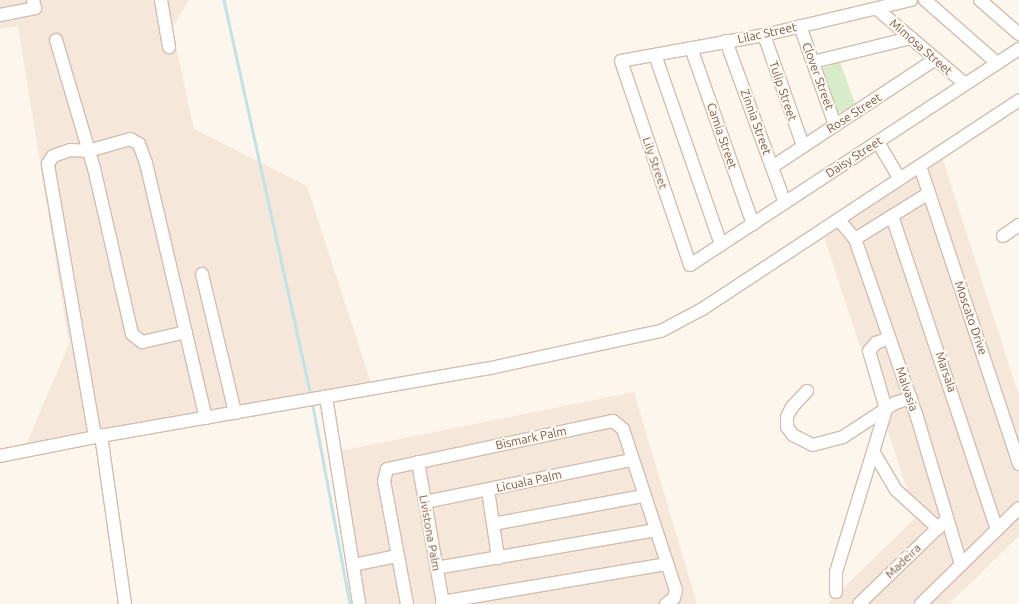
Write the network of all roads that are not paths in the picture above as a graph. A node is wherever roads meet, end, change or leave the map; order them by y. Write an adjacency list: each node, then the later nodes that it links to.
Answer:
1 (33, 0): 7 (street)
2 (161, 0): 14 (street)
3 (912, 0): 6 (street, Lilac Street)
4 (925, 0): 21 (street)
5 (980, 0): 9 (street)
6 (877, 9): 8 (street, Lilac Street); 11 (street, Mimosa Street)
7 (0, 14)
8 (800, 26): 10 (street, Lilac Street); 20 (street, Clover Street)
9 (1019, 34)
10 (764, 35): 13 (street, Lilac Street); 26 (street, Tulip Street)
11 (911, 38): 18 (street, Mimosa Street); 20 (street)
12 (56, 40): 27 (street)
13 (726, 42): 15 (street, Lilac Street); 28 (street, Zinnia Street)
14 (170, 47)
15 (691, 48): 17 (street, Lilac Street); 35 (street, Camia Street)
16 (1019, 49): 21 (street, Daisy Street)
17 (655, 54): 19 (street, Lilac Street); 39 (street)
18 (936, 59): 22 (street, Mimosa Street); 24 (street, Rose Street)
19 (621, 61): 40 (street, Lily Street)
20 (813, 62): 24 (street, Clover Street)
21 (997, 63): 22 (street, Daisy Street)
22 (965, 84): 25 (street, Daisy Street)
23 (1019, 100): 30 (street)
24 (835, 125): 26 (street, Rose Street)
25 (878, 142): 30 (street); 32 (street, Daisy Street)
26 (803, 146): 28 (street, Rose Street)
27 (88, 151): 42 (street); 42 (street); 50 (street)
28 (772, 167): 32 (street, Zinnia Street)
29 (922, 172): 31 (street, Moscato Drive)
30 (899, 178): 34 (street)
31 (929, 192): 33 (street); 55 (street, Moscato Drive)
32 (785, 203): 35 (street, Daisy Street)
33 (892, 216): 38 (street); 64 (street, Marsala)
34 (839, 220): 38 (street, Malvasia); 45 (street)
35 (753, 224): 39 (street, Daisy Street)
36 (1019, 225): 37 (street)
37 (1003, 236)
38 (855, 239): 43 (street, Malvasia)
39 (721, 245): 40 (street, Daisy Street)
40 (690, 265)
41 (202, 274): 48 (street)
42 (186, 332): 49 (street)
43 (890, 338): 46 (street, Malvasia); 47 (street)
44 (807, 391): 47 (street)
45 (326, 397): 48 (street); 68 (street)
46 (911, 398): 47 (street); 60 (street, Malvasia)
47 (886, 409): 51 (street)
48 (235, 413): 49 (street)
49 (206, 418): 50 (street)
50 (98, 436): 52 (street); 73 (street)
51 (873, 451): 62 (street); 71 (street)
52 (0, 456)
53 (632, 460): 54 (street, Bismark Palm); 56 (street, Licuala Palm); 57 (street, Bismark Palm)
54 (418, 462): 58 (street, Livistona Palm); 65 (street, Bismark Palm)
55 (1019, 464)
56 (488, 490): 58 (street, Licuala Palm); 61 (street)
57 (643, 496): 61 (street); 63 (street, Bismark Palm)
58 (425, 502): 70 (street, Livistona Palm)
59 (1019, 508): 64 (street)
60 (947, 518): 62 (street, Madeira); 69 (street, Malvasia)
61 (493, 524): 66 (street)
62 (938, 528): 77 (street, Madeira)
63 (655, 530): 66 (street); 67 (street, Bismark Palm)
64 (997, 530): 69 (street)
65 (396, 556): 68 (street); 75 (street, Bismark Palm)
66 (498, 558): 70 (street)
67 (666, 564): 72 (street); 76 (street, Bismark Palm)
68 (353, 565): 74 (street)
69 (961, 565): 78 (street)
70 (436, 568): 72 (street, Livistona Palm)
71 (836, 592)
72 (443, 603)
73 (125, 604)
74 (359, 604)
75 (407, 604)
76 (666, 604)
77 (859, 604)
78 (921, 604)

